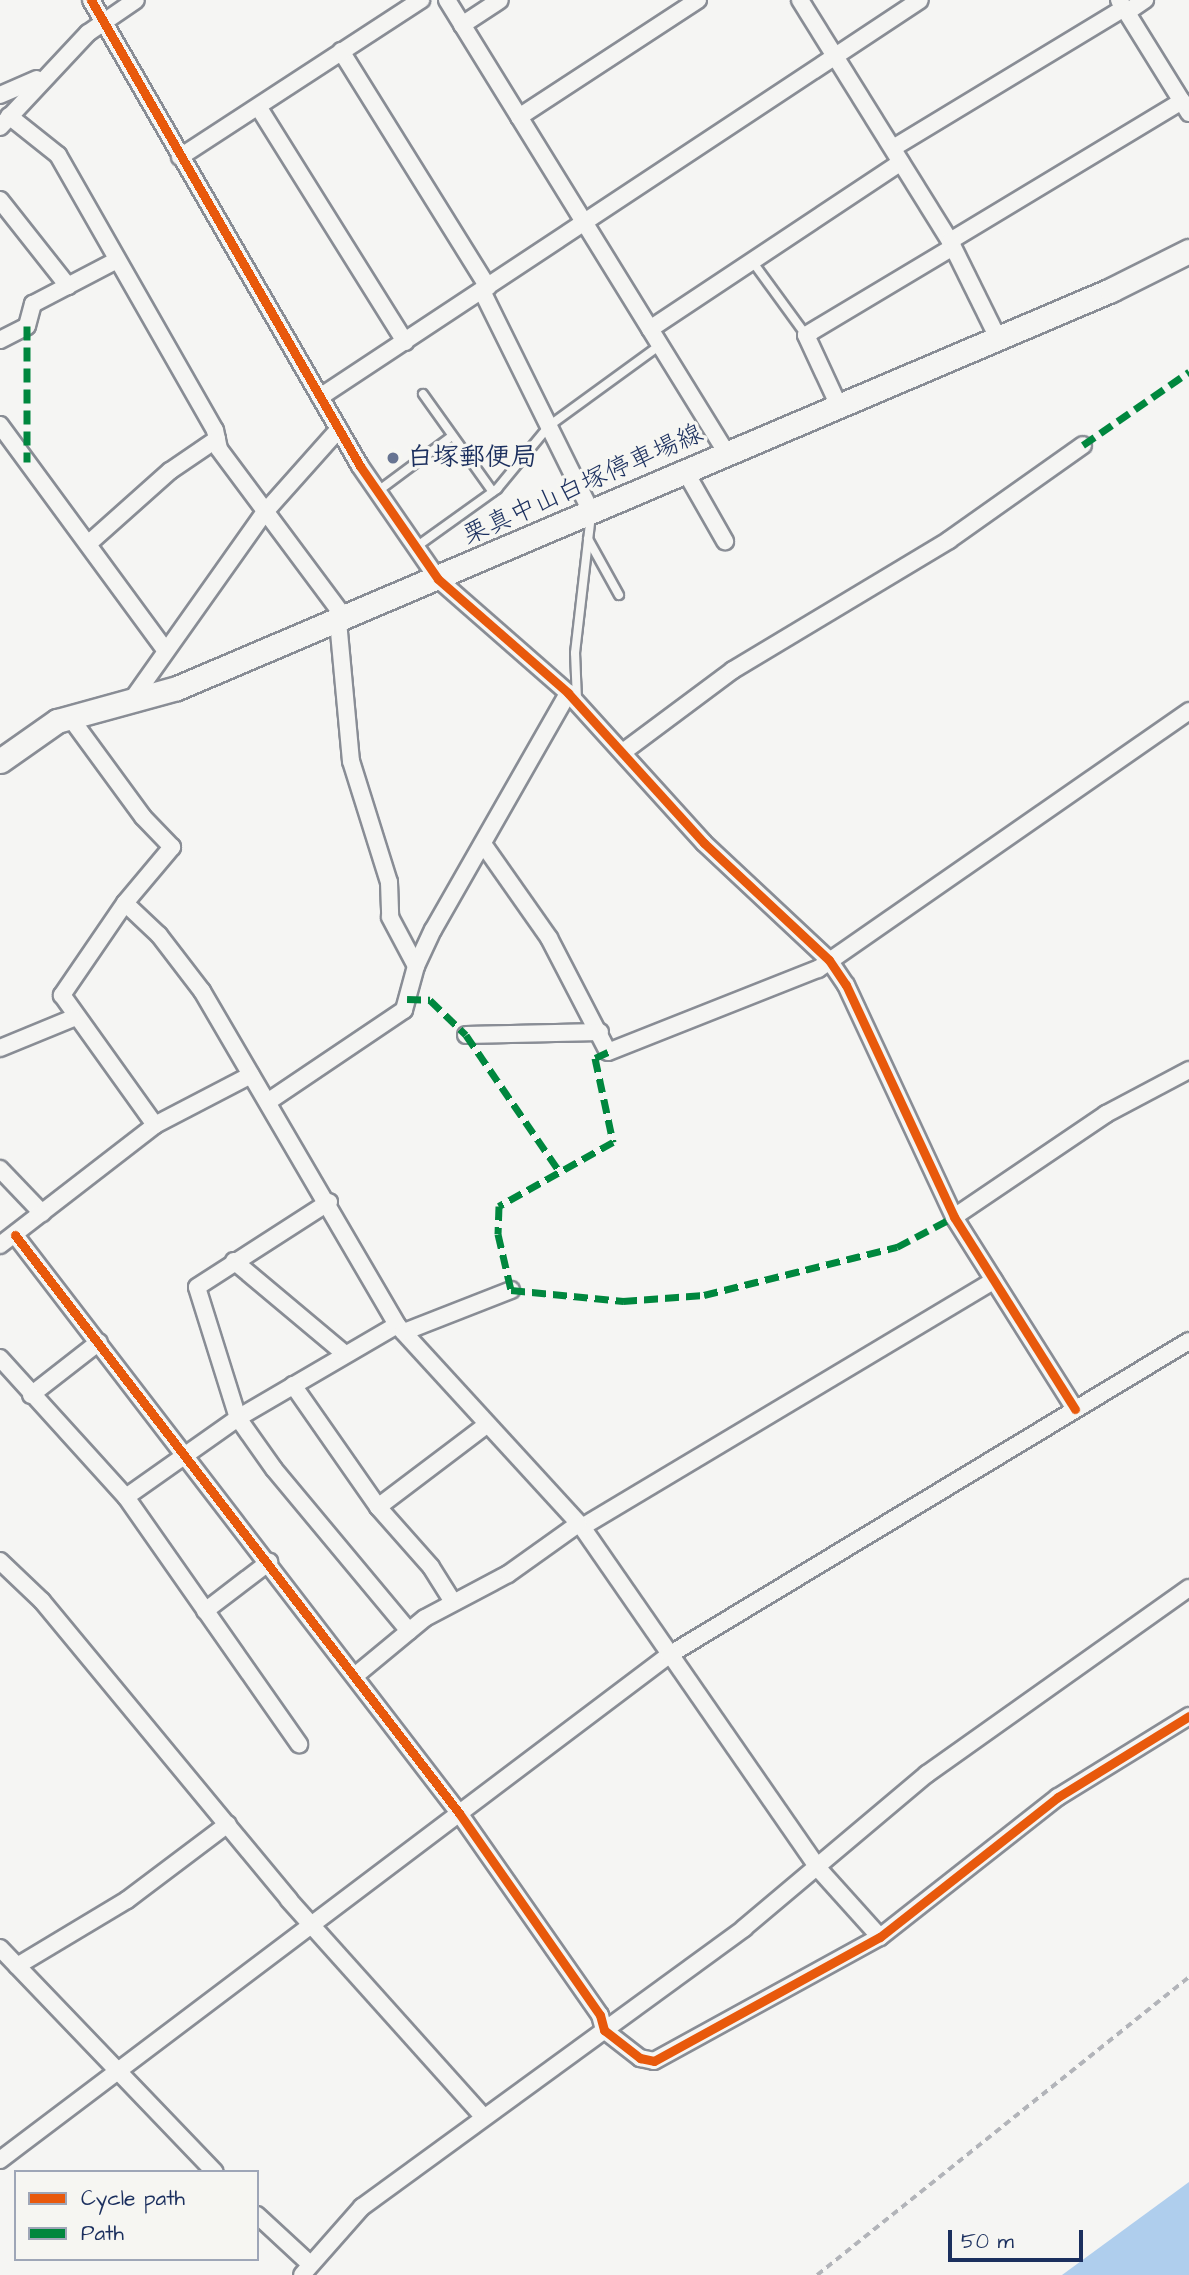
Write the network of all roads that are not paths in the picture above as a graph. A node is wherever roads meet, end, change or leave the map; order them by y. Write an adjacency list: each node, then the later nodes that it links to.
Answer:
1 (90, 0): 11 (street)
2 (136, 0): 11 (street)
3 (421, 0): 13 (street)
4 (447, 0): 12 (street)
5 (500, 0): 12 (street)
6 (698, 0): 19 (street)
7 (800, 0): 14 (street)
8 (920, 0): 14 (street)
9 (1145, 0): 10 (street)
10 (1124, 7): 17 (street); 21 (street)
11 (104, 22): 15 (street); 22 (street)
12 (462, 24): 19 (street)
13 (341, 51): 18 (street); 30 (street)
14 (837, 55): 21 (street); 24 (street)
15 (42, 76): 16 (street); 20 (street)
16 (0, 95)
17 (1186, 107): 25 (street)
18 (259, 108): 22 (street); 35 (street)
19 (519, 117): 24 (street)
20 (4, 121): 27 (street)
21 (897, 155): 25 (street); 28 (street)
22 (180, 157): 38 (street)
23 (0, 200): 29 (street)
24 (584, 221): 30 (street); 31 (street)
25 (951, 244): 32 (street); 33 (street)
26 (1189, 251): 33 (main road, 栗真中山白塚停車場線)
27 (117, 260): 29 (street); 44 (street)
28 (752, 261): 31 (street); 32 (lane)
29 (68, 286): 34 (street)
30 (485, 289): 35 (street); 41 (street)
31 (650, 329): 36 (street)
32 (806, 335): 39 (street)
33 (997, 336): 39 (main road, 栗真中山白塚停車場線)
34 (0, 340)
35 (405, 342): 38 (street)
36 (660, 345): 41 (lane); 46 (street)
37 (423, 394): 43 (lane)
38 (320, 397): 42 (street)
39 (838, 404): 46 (main road, 栗真中山白塚停車場線)
40 (0, 425): 54 (street)
41 (549, 426): 49 (lane); 51 (street)
42 (339, 429): 48 (street); 50 (street)
43 (453, 436): 48 (lane); 49 (lane)
44 (217, 439): 50 (street); 54 (street)
45 (1083, 445): 64 (street)
46 (726, 452): 47 (main road, 栗真中山白塚停車場線)
47 (685, 471): 51 (main road, 栗真中山白塚停車場線); 53 (street)
48 (378, 491): 55 (street)
49 (493, 492): 55 (lane)
50 (265, 512): 58 (street); 59 (street)
51 (591, 512): 52 (lane); 56 (main road, 栗真中山白塚停車場線)
52 (588, 538): 57 (lane); 60 (lane)
53 (724, 541)
54 (88, 544): 59 (street)
55 (415, 547): 56 (street)
56 (438, 579): 58 (main road, 栗真中山白塚停車場線); 60 (street)
57 (620, 595)
58 (342, 620): 61 (main road, 栗真中山白塚停車場線); 69 (street)
59 (166, 651): 61 (street)
60 (573, 699): 64 (street); 66 (street)
61 (131, 701): 63 (main road, 栗真中山白塚停車場線)
62 (1189, 711): 68 (street)
63 (72, 720): 65 (main road, 栗真中山白塚停車場線); 67 (street)
64 (623, 752): 68 (street)
65 (0, 761)
66 (483, 844): 69 (street); 71 (street)
67 (125, 903): 70 (street); 75 (street)
68 (829, 960): 71 (street); 81 (street)
69 (416, 966): 76 (street)
70 (73, 1017): 73 (street); 77 (street)
71 (600, 1032): 72 (street)
72 (466, 1035)
73 (0, 1048)
74 (1189, 1070): 81 (street)
75 (251, 1075): 76 (street); 77 (street)
76 (269, 1101): 79 (street)
77 (155, 1125): 80 (street)
78 (0, 1169): 80 (street)
79 (328, 1202): 84 (street); 87 (street)
80 (42, 1213): 82 (street)
81 (954, 1217): 85 (street)
82 (15, 1235): 83 (street); 89 (street)
83 (0, 1245)
84 (234, 1261): 90 (street); 95 (street)
85 (994, 1280): 94 (street); 100 (street)
86 (510, 1290): 87 (street)
87 (400, 1328): 90 (street); 96 (street)
88 (1189, 1341): 94 (street)
89 (99, 1342): 93 (street); 97 (street)
90 (345, 1354): 92 (street)
91 (0, 1358): 93 (street)
92 (293, 1385): 95 (street); 99 (street)
93 (31, 1395): 98 (street)
94 (1075, 1409): 107 (street)
95 (238, 1418): 97 (street); 106 (street)
96 (485, 1426): 99 (street); 100 (street)
97 (184, 1454): 98 (street); 102 (street)
98 (126, 1497): 105 (street)
99 (378, 1507): 104 (street)
100 (580, 1525): 104 (street); 107 (street)
101 (0, 1561): 112 (street)
102 (269, 1562): 105 (street); 108 (street)
103 (1189, 1588): 113 (street)
104 (453, 1602): 106 (street)
105 (205, 1611): 110 (street)
106 (409, 1631): 108 (street)
107 (669, 1655): 111 (street); 113 (street)
108 (356, 1675): 111 (street)
109 (1189, 1716): 115 (street)
110 (299, 1744)
111 (459, 1813): 114 (street); 118 (street)
112 (228, 1824): 114 (street); 117 (street)
113 (817, 1867): 115 (street); 118 (street)
114 (313, 1924): 119 (street); 120 (street)
115 (880, 1937): 118 (street)
116 (0, 1948): 117 (street)
117 (17, 1966): 119 (street)
118 (604, 2030): 120 (street)
119 (119, 2071): 121 (street); 122 (street)
120 (482, 2116): 124 (street)
121 (0, 2160)
122 (213, 2170)
123 (259, 2217): 124 (street)
124 (306, 2269)

